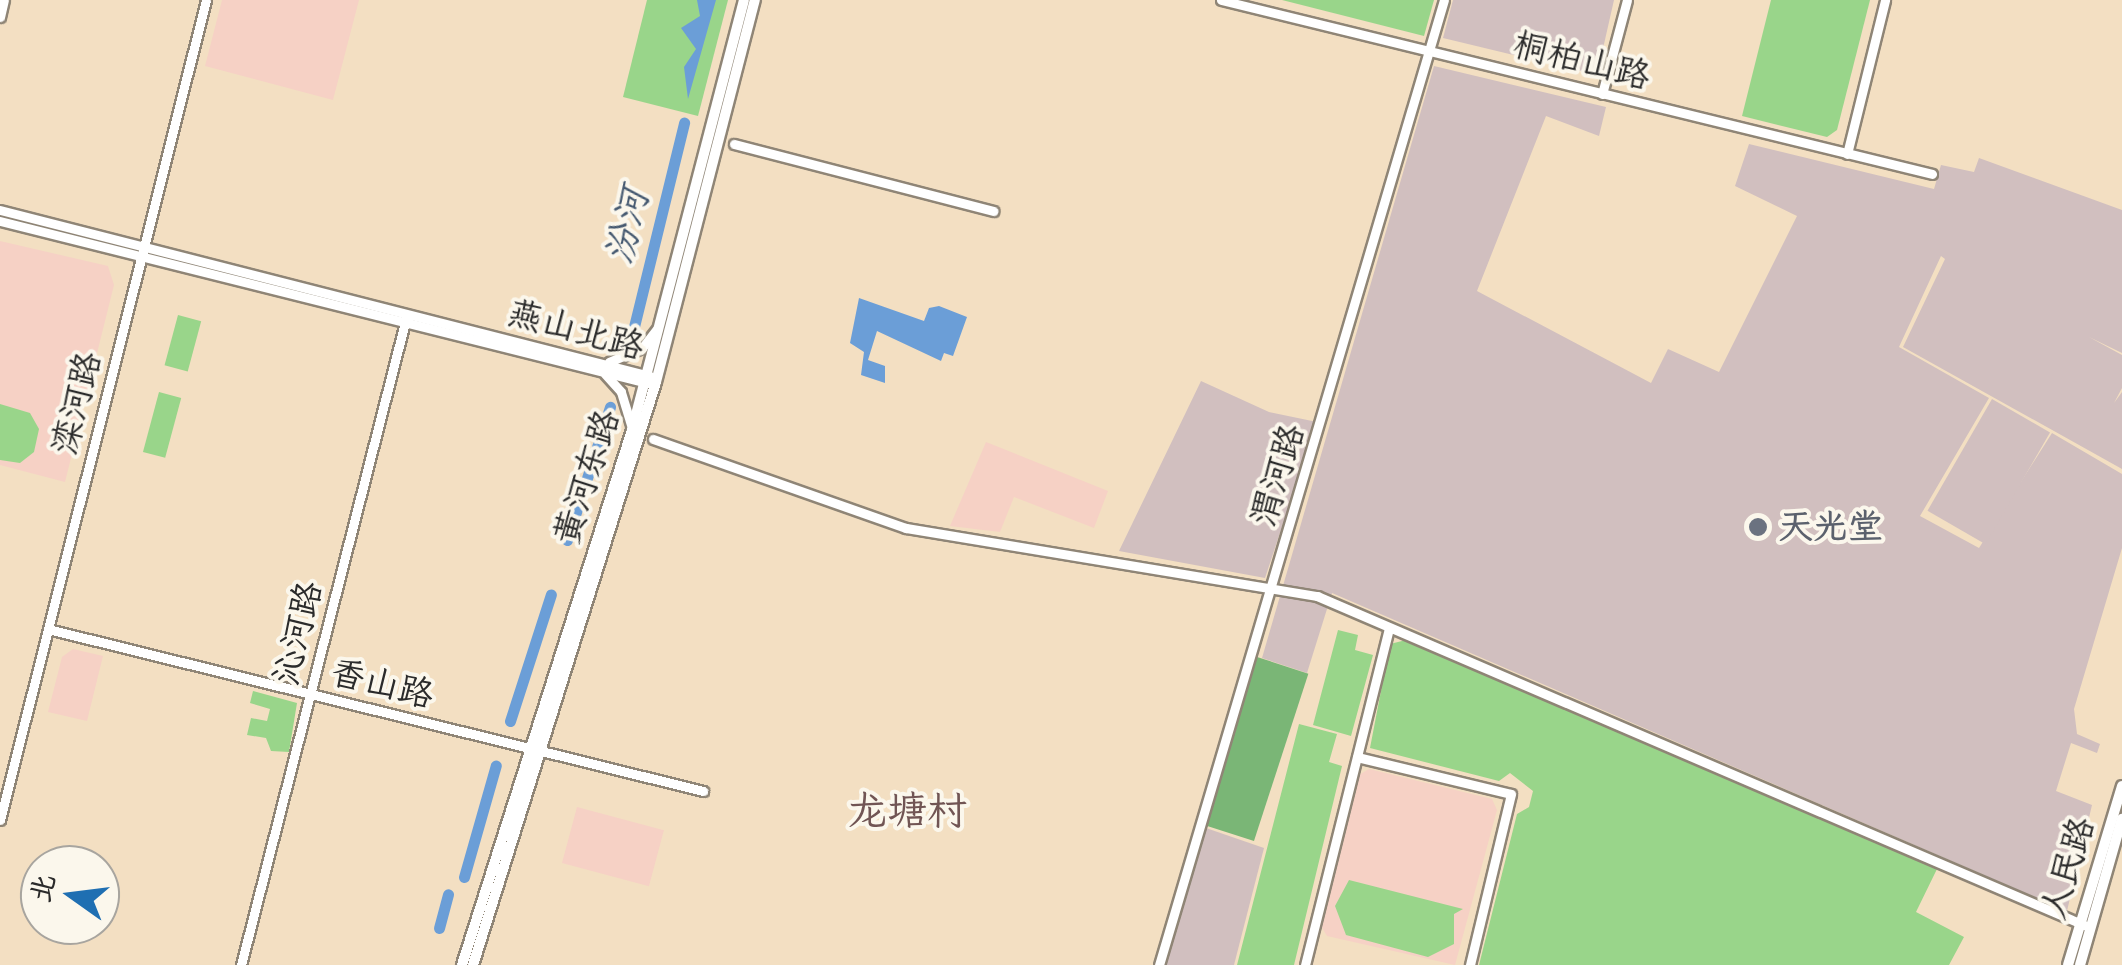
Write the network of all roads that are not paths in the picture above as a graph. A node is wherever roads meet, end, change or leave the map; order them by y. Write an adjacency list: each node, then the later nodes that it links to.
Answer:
1 (4, 0): 9 (street)
2 (206, 0): 18 (street, 滦河路)
3 (744, 0): 20 (main road, 黄河东路)
4 (755, 0): 22 (main road, 黄河东路)
5 (1221, 0): 10 (street, 桐柏山路)
6 (1444, 0): 10 (street, 渭河路)
7 (1627, 0): 11 (street)
8 (1885, 0): 13 (street)
9 (0, 17)
10 (1431, 53): 11 (street, 桐柏山路); 25 (street, 渭河路)
11 (1602, 94): 13 (street, 桐柏山路)
12 (734, 144): 16 (street)
13 (1847, 154): 14 (street, 桐柏山路)
14 (1932, 174)
15 (0, 210): 18 (street, 燕山北路)
16 (993, 211)
17 (0, 221): 18 (street, 燕山北路)
18 (144, 250): 19 (street, 燕山北路); 27 (street, 滦河路)
19 (406, 319): 21 (street, 燕山北路); 28 (street, 沁河路)
20 (661, 324): 21 (street); 22 (main road, 黄河东路)
21 (604, 368): 22 (street, 燕山北路); 23 (street)
22 (650, 380): 23 (main road, 黄河东路); 30 (main road, 黄河东路)
23 (632, 430): 29 (main road, 黄河东路)
24 (653, 439): 25 (street)
25 (1273, 587): 26 (street); 40 (street, 渭河路)
26 (1389, 628): 31 (street); 36 (street)
27 (48, 629): 28 (street, 香山路); 35 (street, 滦河路)
28 (310, 695): 29 (street, 香山路); 37 (street, 沁河路)
29 (529, 748): 30 (street, 香山路); 38 (main road, 黄河东路)
30 (542, 751): 33 (street, 香山路); 39 (main road, 黄河东路)
31 (1358, 756): 41 (street); 42 (street)
32 (2122, 786): 36 (main road, 人民路)
33 (703, 791)
34 (2122, 819): 36 (main road, 人民路)
35 (0, 820)
36 (2086, 925): 43 (main road, 人民路); 44 (main road, 人民路)
37 (242, 965)
38 (462, 965)
39 (473, 965)
40 (1159, 965)
41 (1305, 965)
42 (1470, 965)
43 (2068, 965)
44 (2080, 965)

